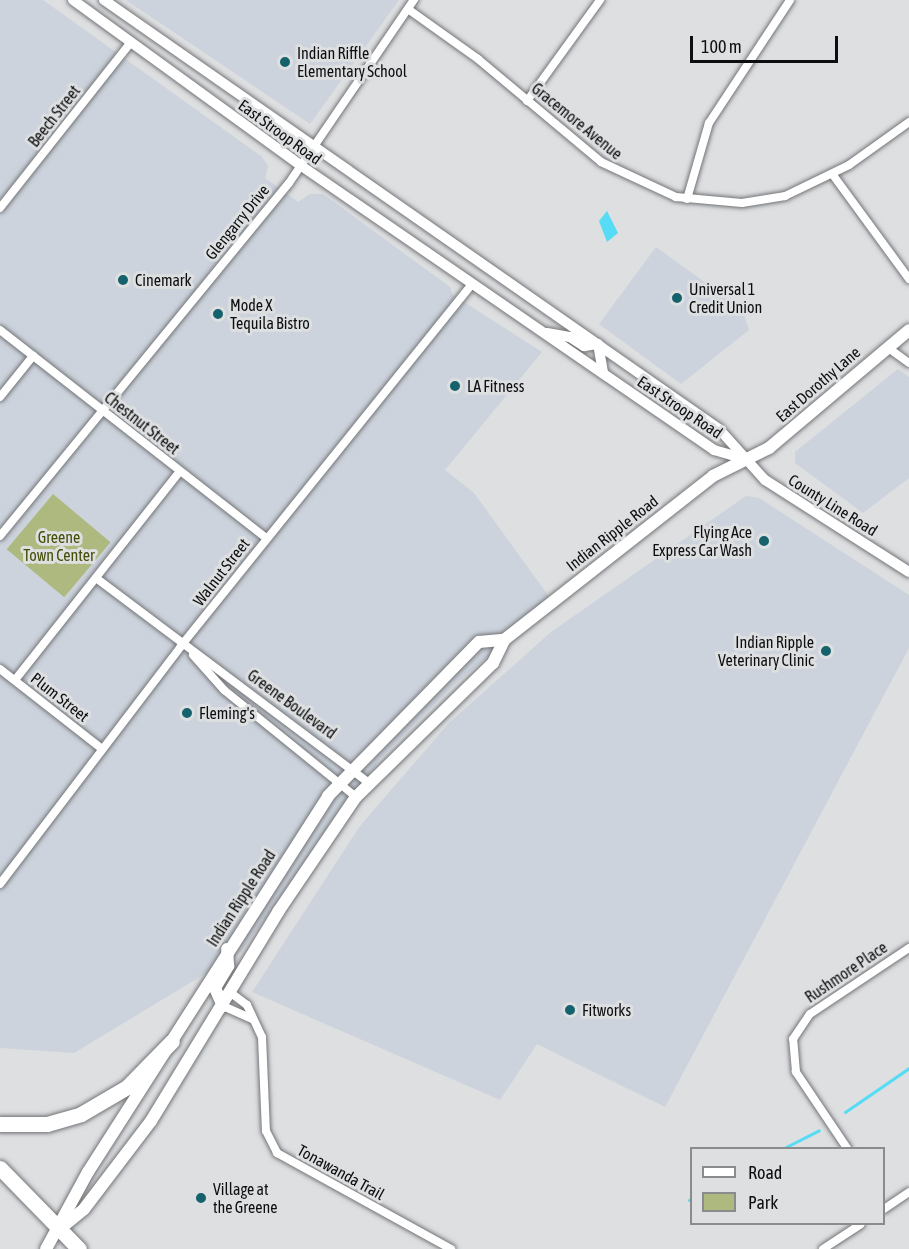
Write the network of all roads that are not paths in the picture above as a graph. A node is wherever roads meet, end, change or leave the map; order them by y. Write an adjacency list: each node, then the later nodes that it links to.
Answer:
1 (73, 0): 7 (main road, East Stroop Road)
2 (104, 0): 10 (main road, East Stroop Road)
3 (414, 0): 6 (street, Glengarry Drive)
4 (600, 0): 8 (street)
5 (790, 0): 13 (street)
6 (408, 9): 8 (street, Gracemore Avenue); 10 (street, Glengarry Drive)
7 (131, 42): 11 (main road, East Stroop Road); 14 (street, Beech Street)
8 (527, 100): 13 (street, Gracemore Avenue)
9 (909, 122): 12 (street, Gracemore Avenue)
10 (313, 146): 11 (street, Glengarry Drive); 20 (main road, East Stroop Road)
11 (300, 165): 16 (main road, East Stroop Road); 26 (street, Glengarry Drive)
12 (833, 175): 13 (street, Gracemore Avenue); 15 (street)
13 (687, 199)
14 (0, 208)
15 (909, 279)
16 (472, 284): 19 (main road, East Stroop Road); 30 (street, Walnut Street)
17 (0, 330): 22 (street, Chestnut Street)
18 (909, 330): 21 (main road, East Dorothy Lane)
19 (544, 333): 20 (main road); 24 (main road, East Stroop Road)
20 (598, 344): 24 (main road); 27 (main road, East Stroop Road)
21 (887, 347): 23 (street); 27 (main road, East Dorothy Lane)
22 (33, 356): 25 (street); 26 (street, Chestnut Street)
23 (909, 363)
24 (604, 373): 27 (main road, East Stroop Road)
25 (0, 396)
26 (100, 409): 28 (street, Chestnut Street); 29 (street, Glengarry Drive)
27 (746, 460): 31 (main road, County Line Road); 33 (main road, Indian Ripple Road)
28 (180, 471): 30 (street, Chestnut Street); 32 (street)
29 (0, 536)
30 (266, 538): 34 (street, Walnut Street)
31 (909, 572)
32 (96, 578): 34 (street, Greene Boulevard); 37 (street)
33 (504, 640): 39 (main road, Indian Ripple Road); 40 (main road, Indian Ripple Road)
34 (181, 646): 35 (street, Greene Boulevard); 38 (street, Walnut Street)
35 (193, 655): 39 (street, Greene Boulevard); 41 (street, Greene Boulevard)
36 (0, 669): 37 (street, Plum Street)
37 (15, 681): 38 (street, Plum Street)
38 (102, 749): 43 (street, Walnut Street)
39 (352, 770): 40 (street, Greene Boulevard); 41 (main road, Indian Ripple Road)
40 (369, 783): 42 (main road, Indian Ripple Road)
41 (339, 784): 42 (street, Greene Boulevard); 45 (main road, Indian Ripple Road)
42 (357, 797): 46 (main road, Indian Ripple Road)
43 (0, 884)
44 (909, 948): 51 (street, Rushmore Place)
45 (227, 949): 47 (main road); 49 (main road, Indian Ripple Road)
46 (231, 993): 47 (main road, Indian Ripple Road); 48 (street, Tonawanda Trail)
47 (223, 1006): 48 (street); 56 (main road, Indian Ripple Road)
48 (252, 1019): 57 (street, Tonawanda Trail)
49 (172, 1041): 50 (highway); 56 (main road, Indian Ripple Road)
50 (0, 1125)
51 (846, 1147)
52 (0, 1168): 56 (highway)
53 (909, 1192): 54 (street)
54 (885, 1206)
55 (859, 1225): 60 (street)
56 (62, 1227): 58 (main road, Indian Ripple Road); 59 (highway)
57 (448, 1248)
58 (46, 1249)
59 (80, 1249)
60 (823, 1249)

